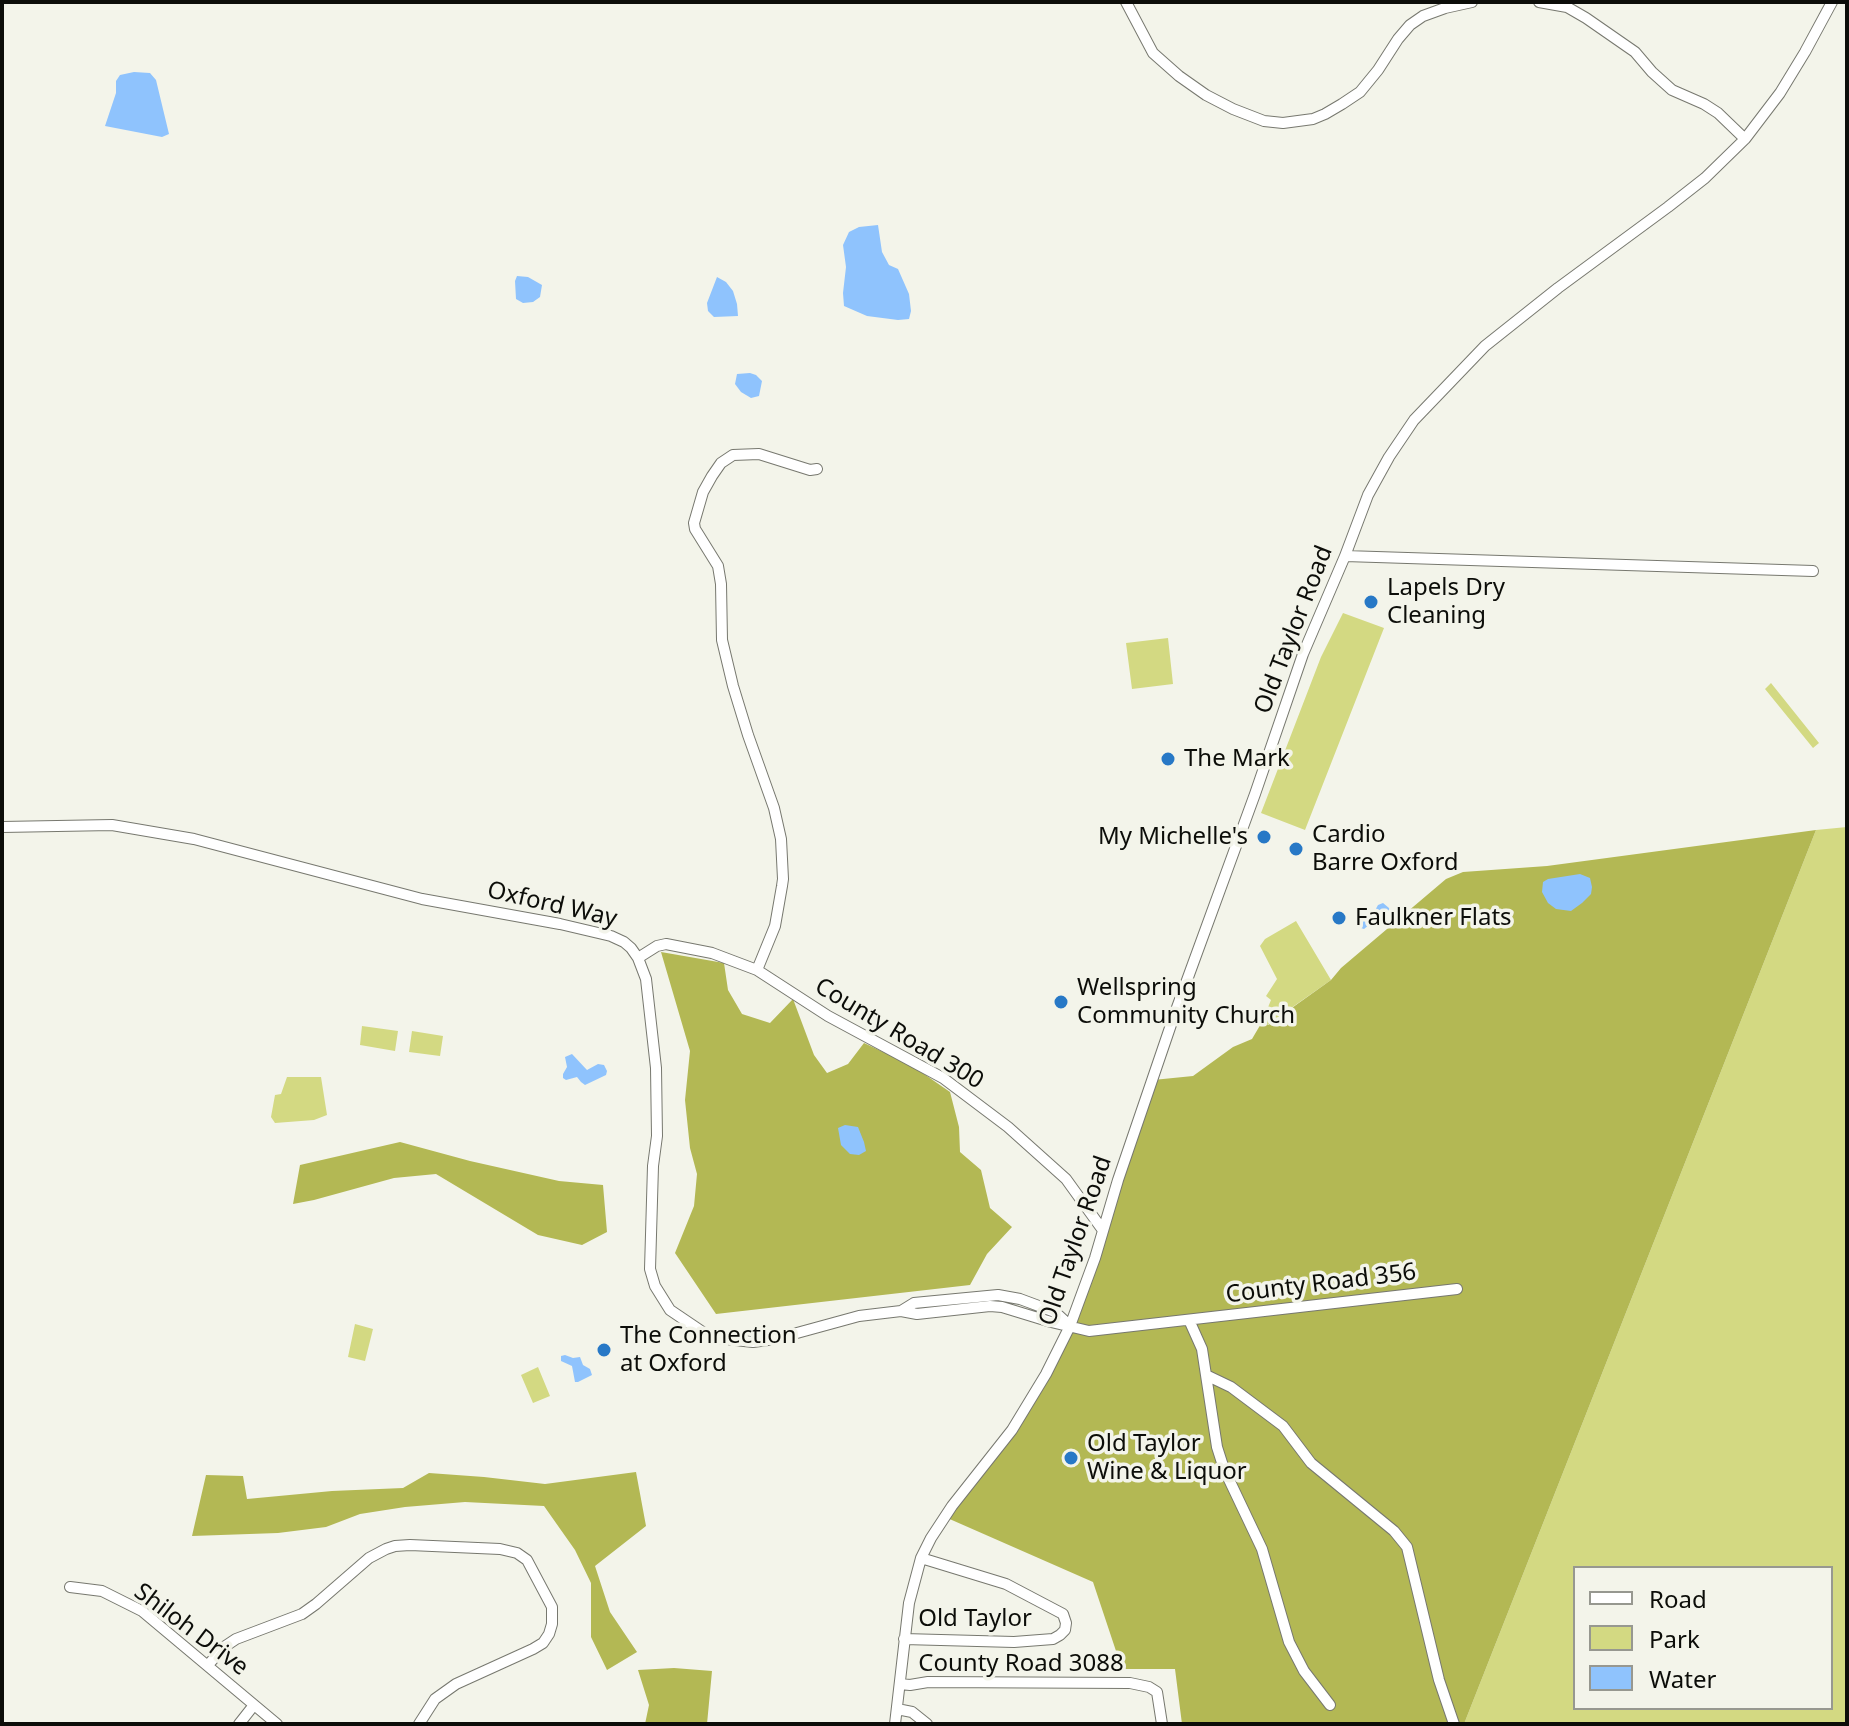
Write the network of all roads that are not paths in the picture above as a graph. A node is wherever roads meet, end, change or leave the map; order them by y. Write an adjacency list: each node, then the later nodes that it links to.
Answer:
1 (1126, 2): 2 (street)
2 (1472, 2)
3 (1539, 2): 5 (street)
4 (1832, 2): 5 (street, Old Taylor Road)
5 (1745, 139): 7 (street, Old Taylor Road)
6 (817, 469): 11 (street)
7 (1345, 556): 8 (street); 12 (street, Old Taylor Road)
8 (1813, 571)
9 (2, 827): 10 (street, Oxford Way)
10 (638, 958): 11 (street, County Road 300); 15 (street, Oxford Way)
11 (757, 970): 12 (street, County Road 300)
12 (1102, 1229): 15 (street, Old Taylor Road)
13 (1457, 1289): 14 (street, County Road 356)
14 (1189, 1320): 15 (street, County Road 356); 16 (street)
15 (1070, 1326): 17 (street, Old Taylor Road)
16 (1208, 1376): 23 (street); 31 (street)
17 (921, 1558): 19 (street, Old Taylor Road); 19 (street, Old Taylor)
18 (70, 1587): 20 (street, Shiloh Drive)
19 (904, 1639): 21 (street, Old Taylor Road)
20 (208, 1665): 22 (street, Shiloh Drive); 27 (street)
21 (900, 1684): 24 (street, Old Taylor Road); 30 (street, County Road 3088)
22 (254, 1705): 25 (street); 26 (street, Shiloh Drive)
23 (1330, 1705)
24 (897, 1709): 28 (street, Old Taylor Road); 29 (street, County Road 3088)
25 (239, 1724)
26 (277, 1724)
27 (419, 1724)
28 (895, 1724)
29 (927, 1724)
30 (1162, 1724)
31 (1454, 1724)

